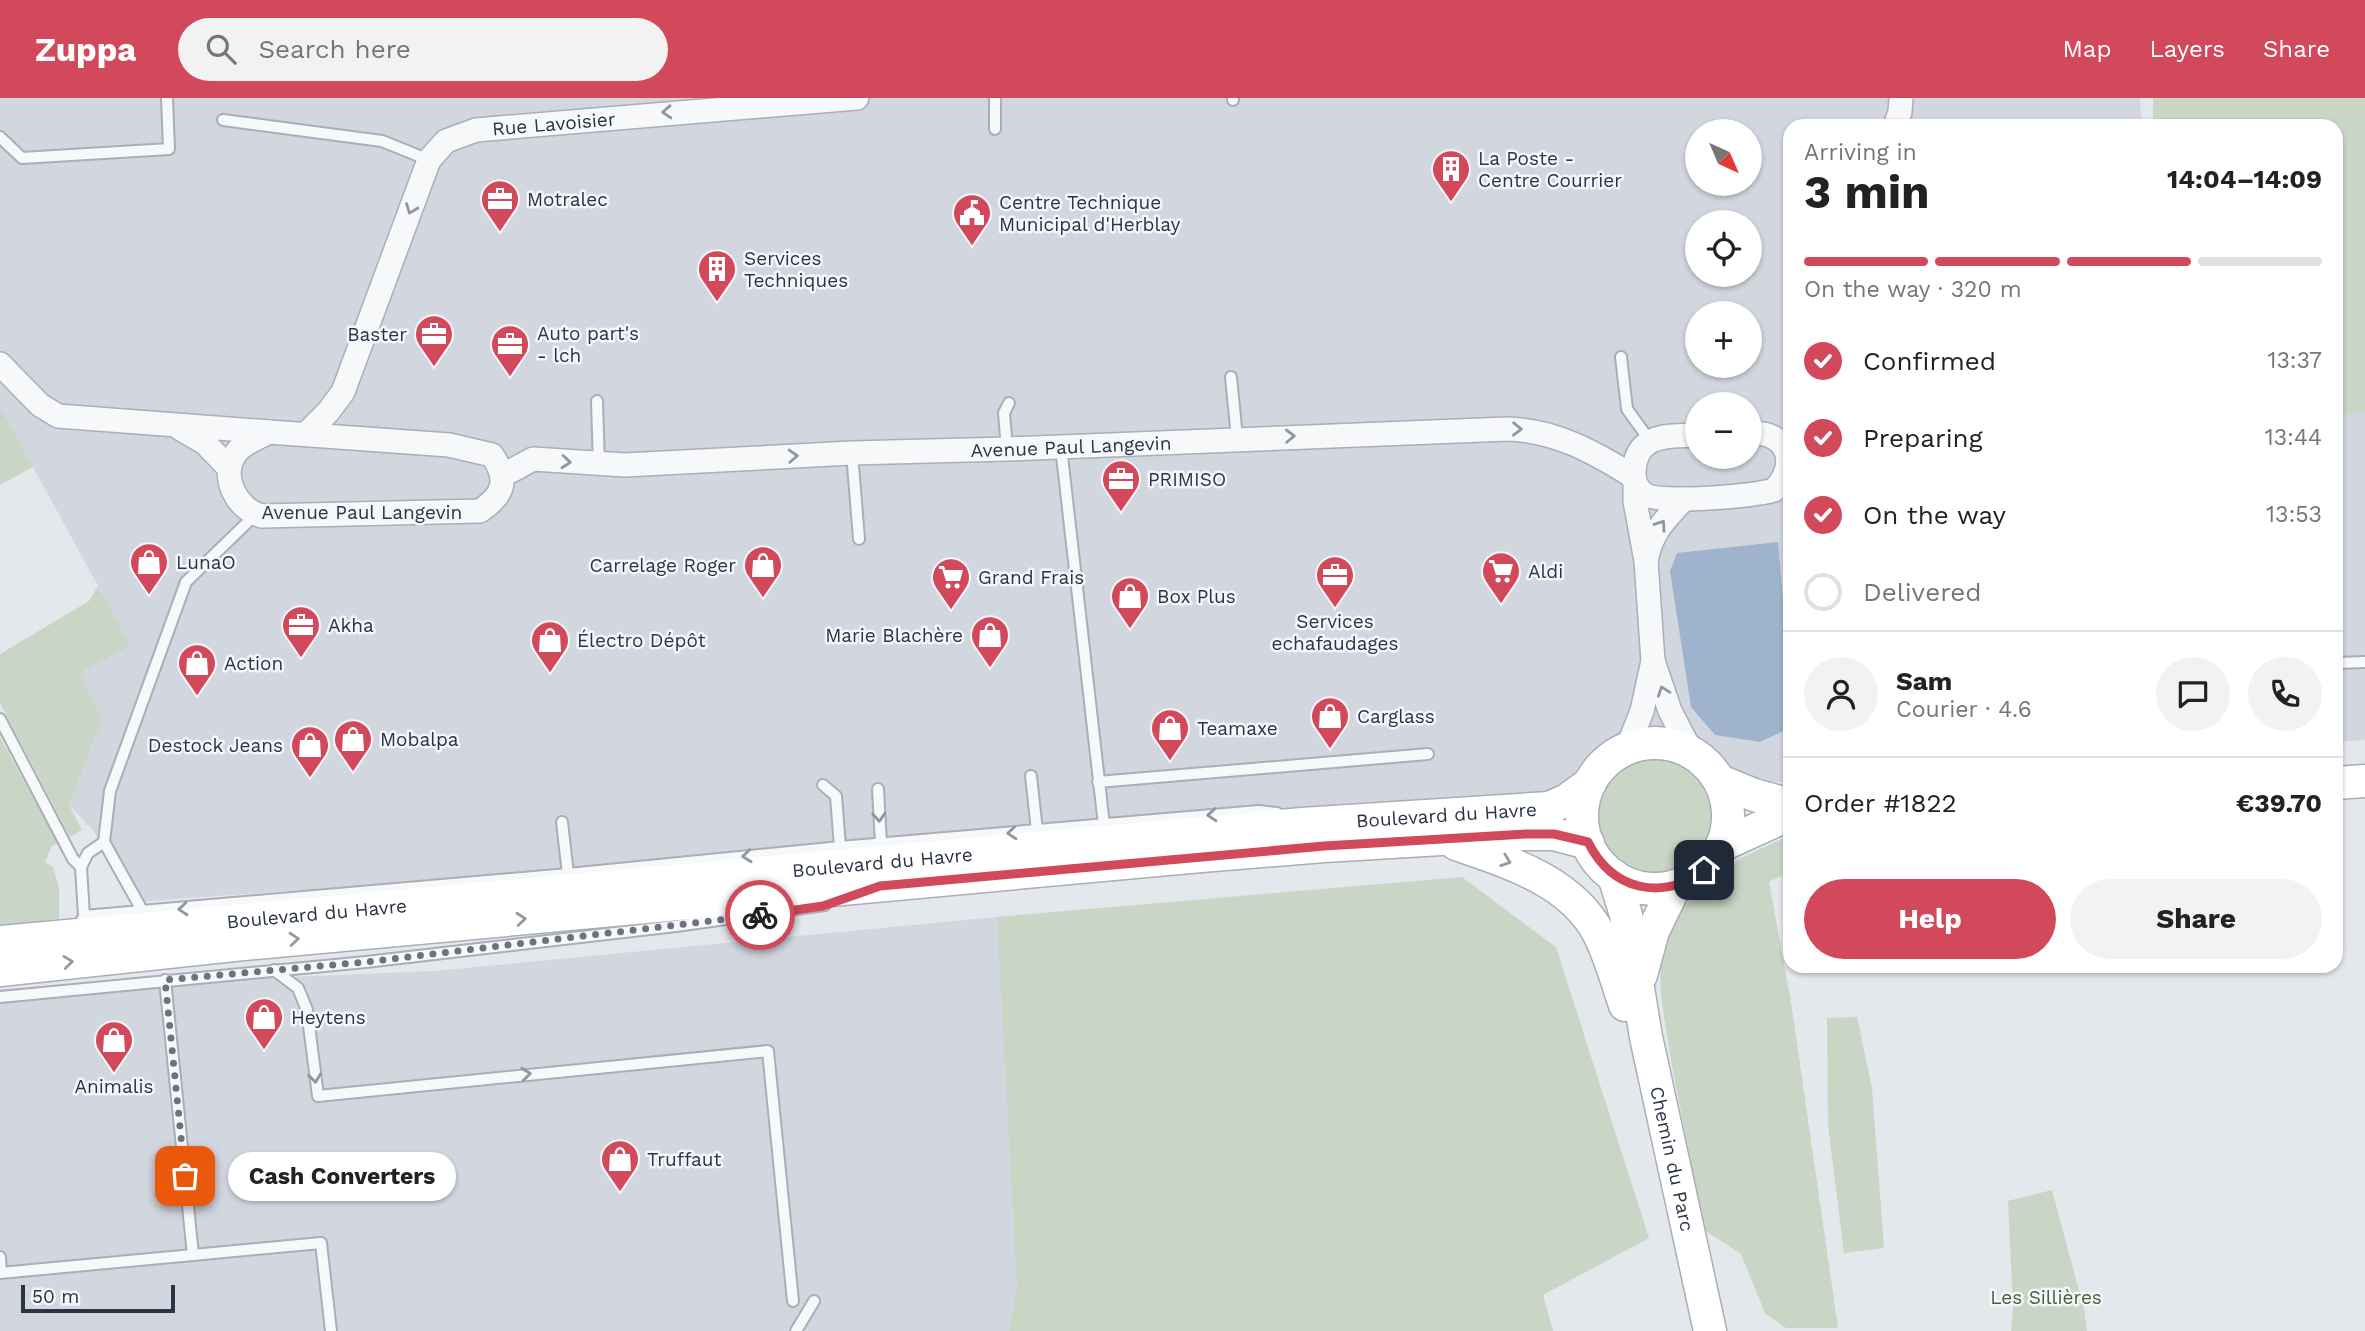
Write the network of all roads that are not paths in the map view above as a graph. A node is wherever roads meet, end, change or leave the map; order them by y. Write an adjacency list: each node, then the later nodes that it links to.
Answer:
1 (167, 98): 8 (lane)
2 (857, 98): 9 (street, Rue Lavoisier, one-way to 9)
3 (995, 98): 7 (lane)
4 (1901, 98): 5 (street)
5 (1898, 119)
6 (223, 120): 9 (lane)
7 (995, 129)
8 (0, 137)
9 (429, 160): 17 (street, Rue Lavoisier, one-way to 17)
10 (1621, 357): 22 (lane)
11 (0, 364): 15 (street, Avenue Paul Langevin)
12 (1231, 377): 21 (lane)
13 (597, 401): 26 (lane)
14 (1009, 403): 24 (lane)
15 (176, 425): 16 (street, Avenue Paul Langevin); 27 (street, Avenue Paul Langevin)
16 (269, 432): 17 (street, Avenue Paul Langevin); 27 (street)
17 (306, 434): 28 (street, Avenue Paul Langevin)
18 (1762, 434): 19 (street)
19 (1783, 434)
20 (1685, 435): 22 (street)
21 (1237, 438): 23 (street, Avenue Paul Langevin); 29 (street, Avenue Paul Langevin, one-way to 29)
22 (1650, 441): 29 (street)
23 (1061, 447): 24 (street, Avenue Paul Langevin); 45 (lane)
24 (1007, 449): 25 (street, Avenue Paul Langevin)
25 (852, 453): 26 (street, Avenue Paul Langevin, one-way to 25); 33 (lane)
26 (599, 465): 28 (street, Avenue Paul Langevin, one-way to 26)
27 (229, 468): 32 (street, Avenue Paul Langevin)
28 (502, 476): 32 (street, Avenue Paul Langevin)
29 (1634, 481): 31 (street, Avenue Paul Langevin); 34 (street)
30 (1783, 486): 31 (street, Avenue Paul Langevin)
31 (1684, 499): 34 (street, one-way to 31)
32 (256, 514): 57 (lane)
33 (859, 540)
34 (1646, 561): 35 (street)
35 (1653, 661): 39 (street); 40 (street, one-way to 35)
36 (2365, 662): 37 (lane)
37 (2343, 663)
38 (0, 719): 62 (lane)
39 (1627, 749): 40 (main road, Boulevard du Havre); 46 (main road, Boulevard du Havre)
40 (1692, 752): 43 (main road)
41 (1428, 754): 45 (lane)
42 (1031, 775): 55 (lane)
43 (1720, 781): 50 (main road); 60 (main road)
44 (2365, 781): 47 (main road)
45 (1098, 782): 54 (lane)
46 (1590, 783): 53 (main road, Boulevard du Havre); 58 (main road)
47 (2343, 783)
48 (823, 785): 61 (lane)
49 (878, 789): 59 (lane, one-way to 59)
50 (1783, 803)
51 (1783, 817): 60 (main road)
52 (562, 822): 63 (lane)
53 (1302, 824): 54 (lane, one-way to 54); 68 (main road, Boulevard du Havre)
54 (1104, 825): 55 (lane)
55 (1037, 831): 59 (lane, one-way to 59)
56 (1441, 839): 58 (main road, Boulevard du Havre); 65 (main road, Boulevard du Havre); 75 (main road, one-way to 75)
57 (104, 842): 62 (lane); 67 (lane)
58 (1588, 842): 64 (main road)
59 (881, 844): 61 (lane)
60 (1722, 845): 66 (main road)
61 (840, 847): 63 (lane, one-way to 63)
62 (81, 867): 68 (lane)
63 (568, 874): 67 (lane, one-way to 67)
64 (1614, 876): 66 (main road); 73 (main road, Chemin du Parc)
65 (880, 886): 70 (main road, Boulevard du Havre, one-way to 65); 71 (lane)
66 (1675, 886): 73 (main road, Chemin du Parc)
67 (143, 912): 68 (lane)
68 (78, 926): 69 (main road, Boulevard du Havre)
69 (0, 942)
70 (0, 970)
71 (274, 970): 72 (lane); 79 (lane, one-way to 79)
72 (165, 980): 74 (lane); 76 (lane)
73 (1637, 986): 75 (main road, Chemin du Parc)
74 (0, 997)
75 (1662, 1116): 83 (main road, Chemin du Parc)
76 (193, 1255): 78 (lane); 81 (lane)
77 (0, 1257): 78 (lane)
78 (1, 1273)
79 (793, 1301)
80 (814, 1301): 82 (lane)
81 (331, 1331)
82 (796, 1331)
83 (1710, 1331)

